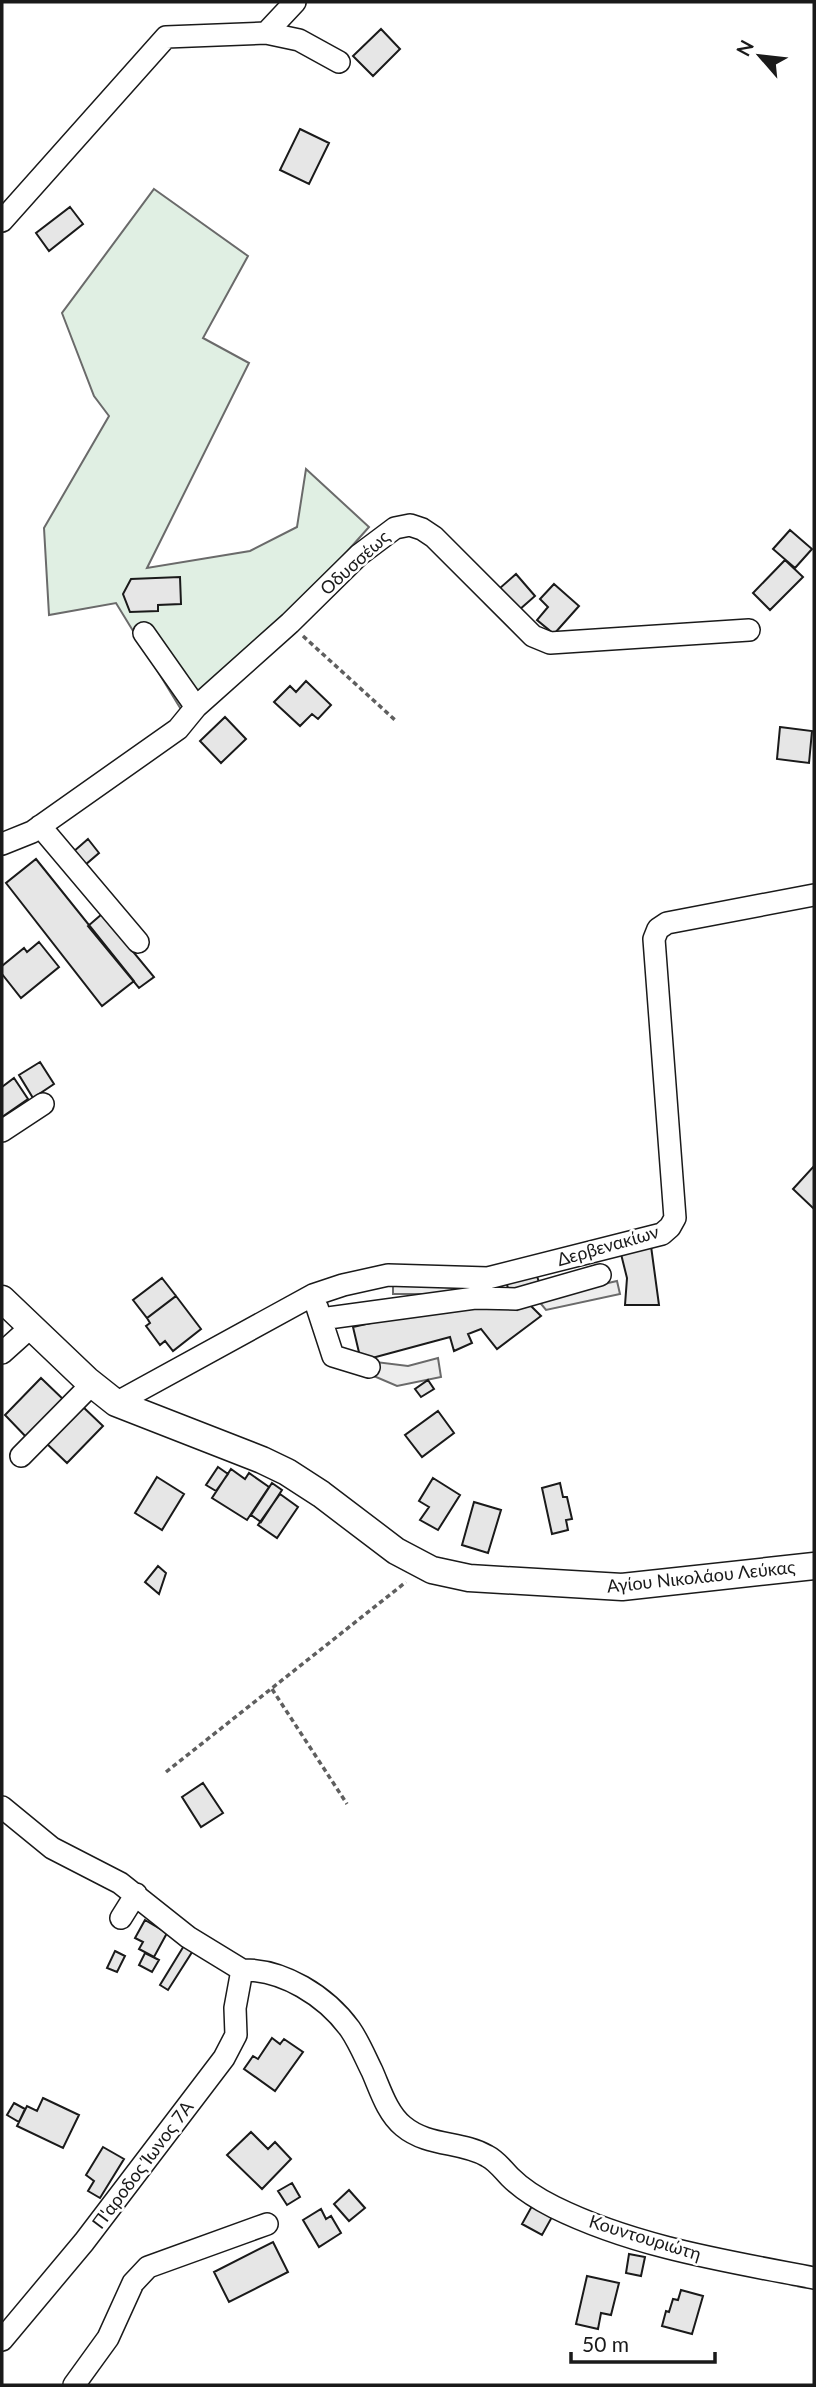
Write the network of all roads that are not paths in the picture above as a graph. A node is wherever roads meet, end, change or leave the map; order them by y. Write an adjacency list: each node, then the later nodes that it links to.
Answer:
1 (295, 2): 2 (street)
2 (266, 33): 3 (street); 4 (street)
3 (339, 62)
4 (2, 221)
5 (749, 630): 7 (street, Οδυσσέως)
6 (144, 633): 7 (street)
7 (196, 707): 8 (street, Οδυσσέως)
8 (40, 826): 9 (street, Οδυσσέως); 11 (street)
9 (2, 844)
10 (814, 895): 15 (street, Δερβενακίων)
11 (138, 942)
12 (43, 1104): 13 (street)
13 (2, 1131)
14 (600, 1275): 17 (street)
15 (313, 1295): 17 (street); 22 (street, Δερβενακίων)
16 (2, 1299): 18 (main road, Αγίου Νικολάου Λεύκας)
17 (321, 1319): 20 (street)
18 (30, 1327): 19 (street); 21 (main road, Αγίου Νικολάου Λεύκας)
19 (2, 1353)
20 (369, 1367)
21 (92, 1384): 22 (main road, Αγίου Νικολάου Λεύκας); 23 (street)
22 (116, 1403): 24 (main road, Αγίου Νικολάου Λεύκας)
23 (21, 1456)
24 (814, 1566)
25 (2, 1807): 26 (street)
26 (136, 1894): 27 (street); 28 (street)
27 (121, 1918)
28 (242, 1970): 30 (street, Κουντουριώτη); 31 (street, Π'αροδος Ίωνος 7Α)
29 (267, 2224): 32 (street)
30 (814, 2278)
31 (2, 2340)
32 (74, 2385)

